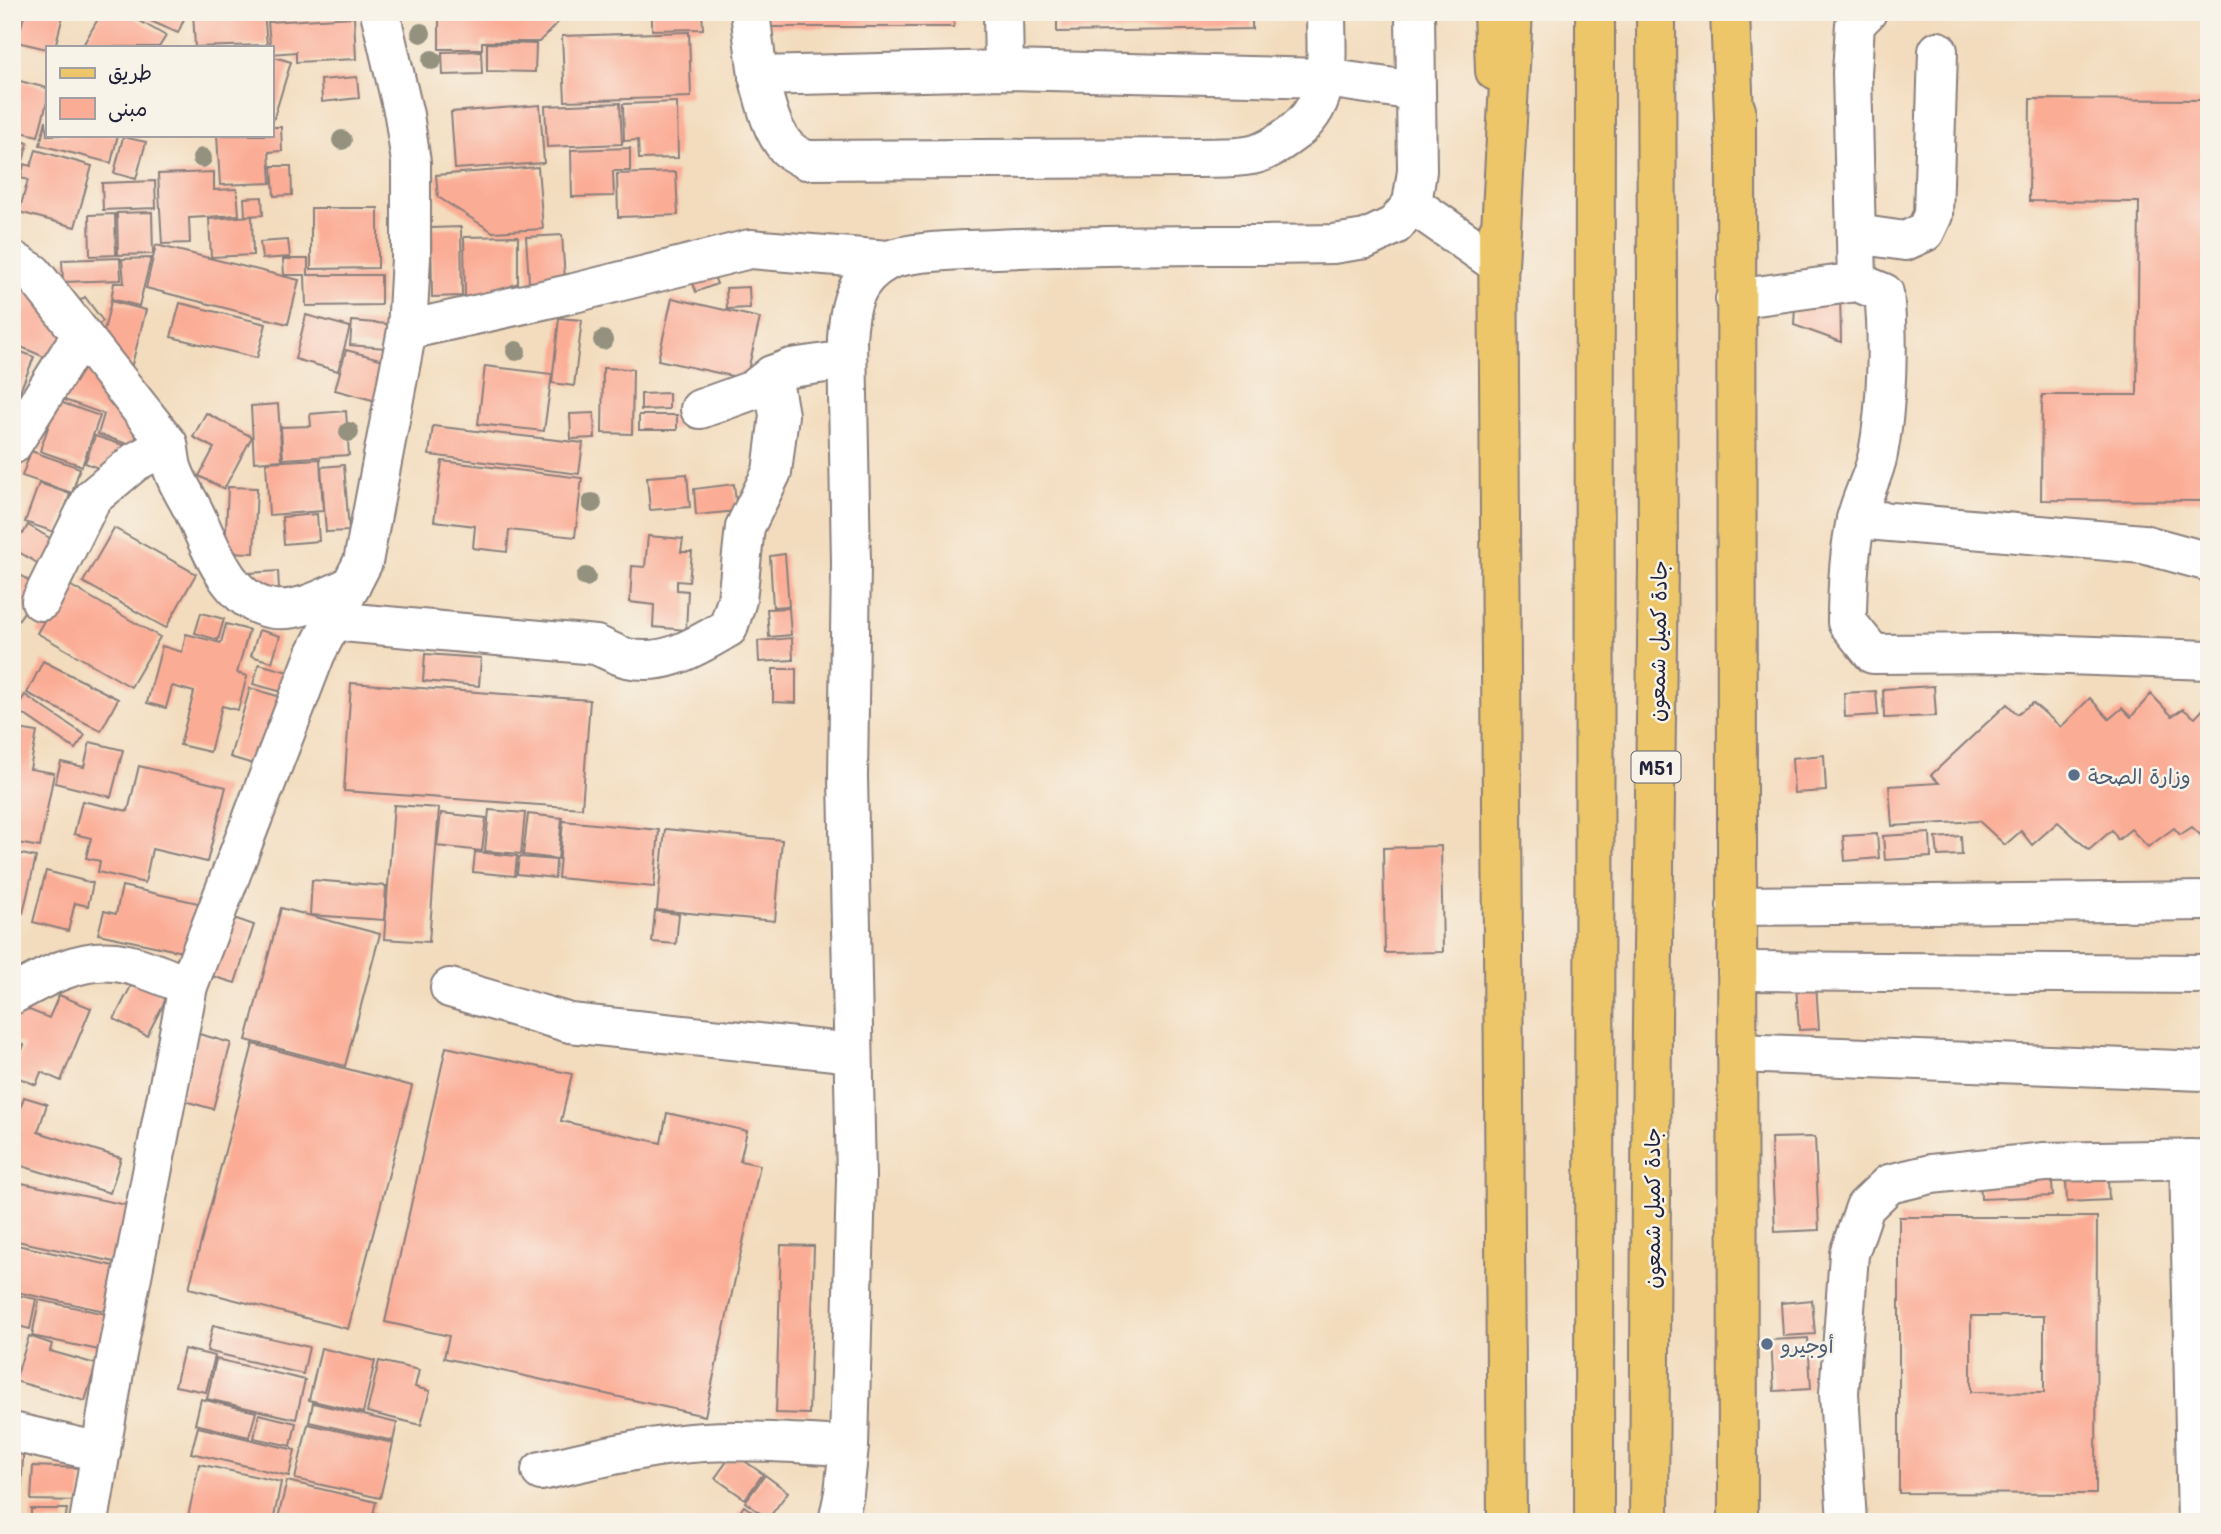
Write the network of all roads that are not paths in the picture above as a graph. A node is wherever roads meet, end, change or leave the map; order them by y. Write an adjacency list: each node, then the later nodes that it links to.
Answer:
1 (380, 12): 26 (street)
2 (750, 12): 15 (street)
3 (1003, 12): 14 (street)
4 (1326, 12): 16 (street)
5 (1415, 12): 17 (street)
6 (1493, 12): 23 (main road)
7 (1513, 12): 23 (main road)
8 (1595, 12): 57 (main road)
9 (1656, 12): 58 (main road, جادة كميل شمعون / M51)
10 (1730, 12): 18 (main road)
11 (1737, 12): 18 (main road)
12 (1867, 12): 20 (street)
13 (1938, 51): 20 (street)
14 (1004, 71): 15 (street); 16 (street)
15 (758, 76): 16 (street)
16 (1326, 78): 17 (street)
17 (1415, 91): 19 (street)
18 (1735, 142): 25 (main road)
19 (1412, 204): 22 (street); 23 (street)
20 (1856, 234): 24 (street)
21 (12, 260): 27 (street)
22 (888, 260): 26 (street); 28 (street)
23 (1499, 265): 56 (main road)
24 (1857, 282): 25 (street); 33 (street)
25 (1735, 299): 40 (main road)
26 (407, 330): 35 (street)
27 (81, 335): 31 (street); 32 (street)
28 (847, 360): 29 (street); 46 (street)
29 (772, 375): 30 (street); 37 (street)
30 (700, 409)
31 (168, 443): 35 (street); 36 (street)
32 (12, 445)
33 (1856, 519): 34 (street); 38 (street)
34 (2209, 562)
35 (351, 586): 37 (street)
36 (41, 601)
37 (332, 621): 43 (street)
38 (2209, 660)
39 (2209, 901): 40 (street)
40 (1736, 906): 41 (main road)
41 (1737, 971): 42 (street); 47 (main road)
42 (2209, 974)
43 (188, 986): 45 (street); 52 (street)
44 (450, 988): 46 (street)
45 (12, 995)
46 (853, 1053): 51 (street)
47 (1737, 1053): 48 (street); 59 (main road)
48 (2209, 1069)
49 (2199, 1159): 60 (street); 61 (street)
50 (12, 1432): 52 (street)
51 (849, 1447): 53 (street); 55 (street)
52 (101, 1452): 54 (street)
53 (541, 1471)
54 (89, 1522)
55 (838, 1522)
56 (1507, 1522)
57 (1594, 1522)
58 (1649, 1522)
59 (1738, 1522)
60 (1847, 1522)
61 (2197, 1522)

